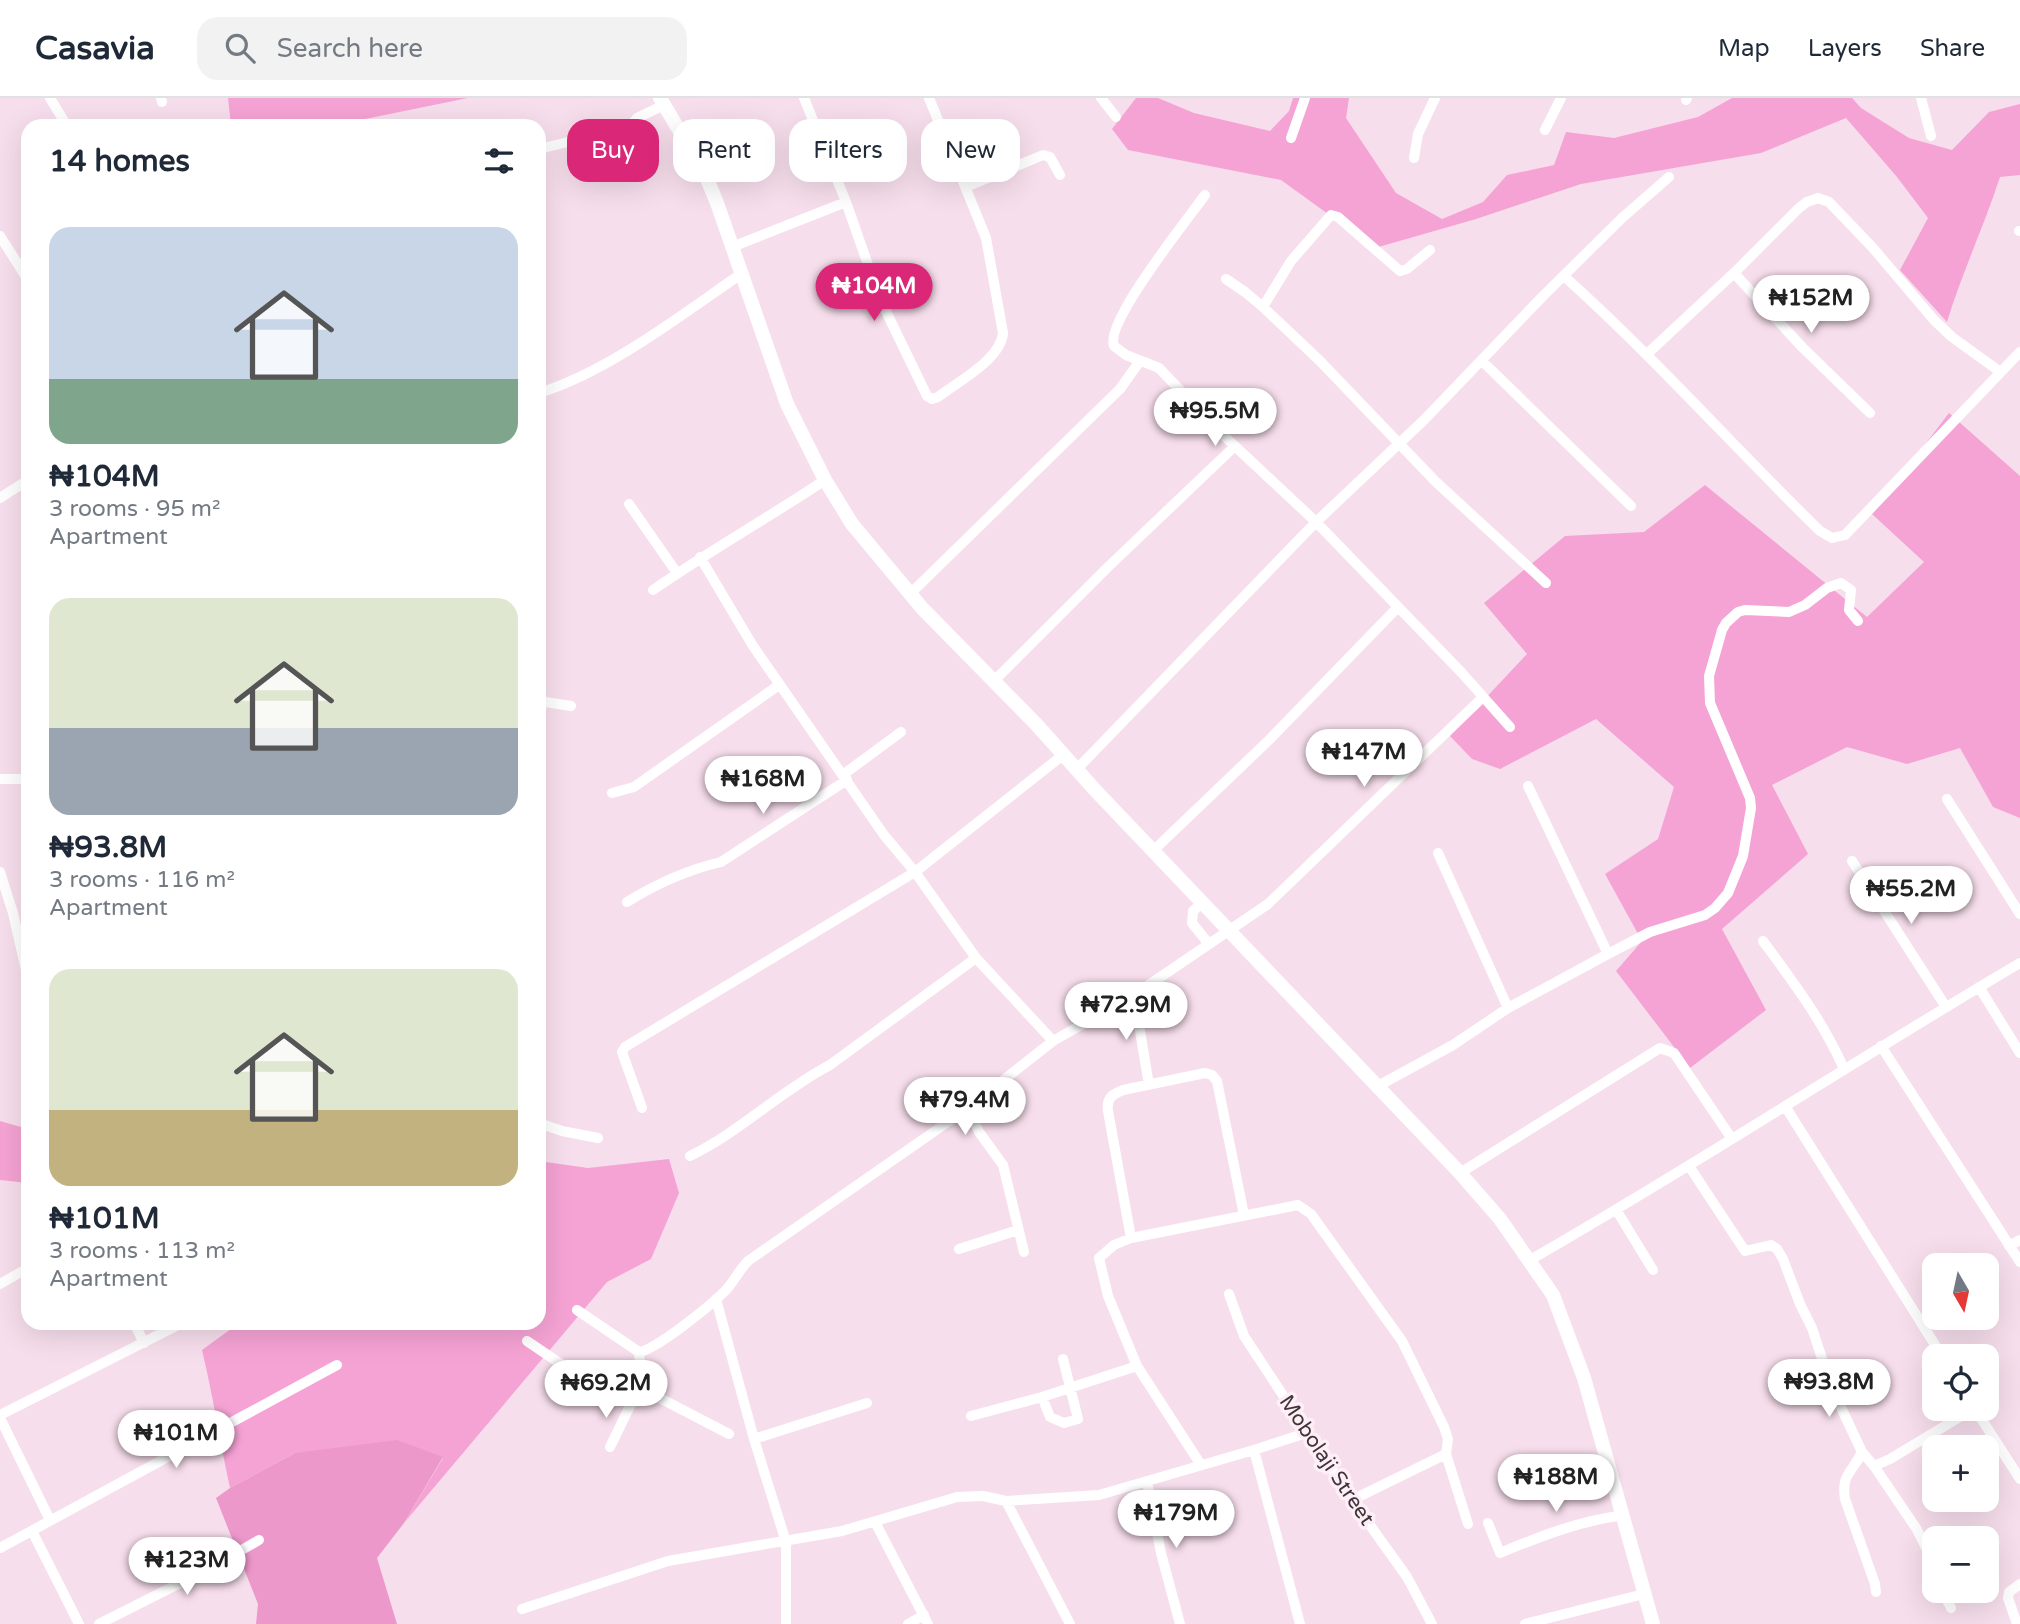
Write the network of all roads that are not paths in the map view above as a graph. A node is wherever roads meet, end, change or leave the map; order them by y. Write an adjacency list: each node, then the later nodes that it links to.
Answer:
1 (50, 98): 11 (street)
2 (804, 98): 21 (street)
3 (929, 98): 19 (street)
4 (1101, 98): 10 (street)
5 (1305, 98): 14 (street)
6 (1435, 98): 16 (street)
7 (1561, 98): 12 (street)
8 (1921, 98): 13 (street)
9 (662, 102): 15 (street); 23 (street)
10 (1116, 117)
11 (63, 119)
12 (1545, 130)
13 (1931, 136)
14 (1291, 138)
15 (546, 147)
16 (1414, 158)
17 (1060, 175): 19 (street)
18 (1669, 177): 30 (street)
19 (966, 187): 21 (street)
20 (1205, 195): 35 (street)
21 (846, 202): 23 (street)
22 (0, 236): 25 (street)
23 (732, 247): 28 (street)
24 (1430, 250): 32 (street)
25 (11, 256): 26 (street); 27 (street)
26 (0, 262)
27 (21, 271)
28 (741, 274): 38 (street); 42 (street)
29 (1734, 274): 34 (street); 37 (street); 39 (street)
30 (1565, 277): 34 (street); 36 (street)
31 (1226, 279): 32 (street)
32 (1263, 307): 40 (street)
33 (2020, 352): 37 (street)
34 (1647, 354): 37 (street)
35 (1140, 361): 41 (street); 52 (street)
36 (1482, 361): 40 (street); 46 (street)
37 (1999, 372)
38 (546, 390)
39 (1870, 413)
40 (1398, 444): 47 (street); 50 (street)
41 (1235, 446): 47 (street); 55 (street)
42 (825, 480): 48 (street); 52 (street)
43 (21, 484): 44 (street)
44 (0, 498)
45 (629, 504): 49 (street)
46 (1631, 506)
47 (1316, 522): 53 (street); 63 (street)
48 (700, 557): 49 (street); 56 (street)
49 (677, 573): 51 (street)
50 (1546, 583)
51 (653, 590)
52 (910, 594): 55 (street)
53 (1398, 607): 57 (street); 70 (street)
54 (1858, 621): 82 (street)
55 (994, 681): 62 (street)
56 (779, 685): 66 (street); 68 (street)
57 (1483, 697): 60 (street); 78 (street)
58 (546, 702): 59 (street)
59 (571, 706)
60 (1510, 727)
61 (901, 732): 66 (street)
62 (1063, 755): 63 (street); 74 (street)
63 (1077, 768): 70 (street)
64 (0, 779): 65 (street)
65 (21, 779)
66 (846, 780): 74 (street); 75 (street)
67 (1528, 786): 82 (street)
68 (612, 793)
69 (1947, 799): 77 (street)
70 (1154, 850): 76 (street)
71 (1438, 853): 88 (street)
72 (1852, 862): 87 (street)
73 (0, 872): 81 (street)
74 (915, 872): 83 (street); 96 (street)
75 (627, 902)
76 (1203, 902): 78 (street); 80 (street)
77 (2020, 914)
78 (1230, 929): 80 (street); 94 (street)
79 (1762, 941): 92 (street)
80 (1209, 944): 86 (street)
81 (21, 948)
82 (1608, 954): 88 (street)
83 (975, 958): 89 (street); 101 (street)
84 (2020, 963): 85 (street)
85 (1979, 987): 87 (street); 91 (street)
86 (1134, 995): 89 (street); 93 (street)
87 (1946, 1007): 90 (street)
88 (1508, 1008): 94 (street)
89 (1053, 1041): 97 (street)
90 (1881, 1046): 92 (street); 109 (street)
91 (2020, 1053)
92 (1844, 1069): 95 (street)
93 (1149, 1085): 105 (street); 107 (street)
94 (1378, 1086): 103 (street)
95 (1786, 1106): 100 (street); 124 (street)
96 (642, 1108)
97 (968, 1108): 106 (street); 118 (street)
98 (546, 1125): 99 (street)
99 (598, 1138)
100 (1731, 1139): 102 (street); 103 (street)
101 (690, 1156)
102 (1689, 1166): 104 (street); 143 (street)
103 (1460, 1173): 112 (street)
104 (1617, 1211): 112 (street); 114 (street)
105 (1244, 1215): 107 (street); 144 (street)
106 (1018, 1230): 110 (street); 111 (street)
107 (1131, 1238): 128 (street)
108 (2020, 1240): 109 (street)
109 (2009, 1246): 113 (street)
110 (958, 1249)
111 (1024, 1252)
112 (1530, 1260): 151 (street)
113 (2020, 1262)
114 (1653, 1270)
115 (21, 1272): 116 (street)
116 (0, 1284)
117 (1229, 1294): 138 (street, Mobolaji Street)
118 (716, 1299): 125 (street); 140 (street)
119 (577, 1310): 125 (street)
120 (138, 1330): 123 (street)
121 (169, 1330): 123 (street)
122 (527, 1341): 133 (street)
123 (144, 1343): 135 (street)
124 (1935, 1344)
125 (639, 1352): 130 (street)
126 (1063, 1359): 129 (street)
127 (338, 1365): 152 (street)
128 (1137, 1366): 129 (street); 145 (street)
129 (1071, 1387): 131 (street); 131 (street)
130 (647, 1392): 133 (street); 139 (street)
131 (1042, 1396): 134 (street)
132 (867, 1403): 140 (street)
133 (631, 1404): 141 (street)
134 (971, 1416)
135 (0, 1417): 152 (street)
136 (1954, 1421): 146 (street)
137 (1982, 1421): 147 (street)
138 (1309, 1432): 142 (street); 149 (street, Mobolaji Street)
139 (729, 1434)
140 (754, 1438): 159 (street)
141 (610, 1447)
142 (1254, 1450): 145 (street); 174 (street)
143 (1862, 1452): 146 (street); 162 (street)
144 (1446, 1454): 149 (street); 155 (street)
145 (1201, 1465): 148 (street)
146 (1874, 1466): 158 (street)
147 (2020, 1479)
148 (1147, 1482): 150 (street); 173 (street)
149 (1352, 1500): 175 (street, Mobolaji Street)
150 (1006, 1501): 153 (street); 172 (street)
151 (1624, 1515): 154 (street); 163 (street)
152 (50, 1520): 156 (street)
153 (875, 1522): 159 (street); 167 (street)
154 (1488, 1523)
155 (1468, 1524)
156 (32, 1531): 160 (street); 168 (street)
157 (259, 1540): 169 (street)
158 (1922, 1540)
159 (786, 1542): 166 (street); 170 (street)
160 (0, 1548)
161 (2020, 1584): 178 (street)
162 (1876, 1592)
163 (1644, 1594): 176 (street); 177 (street)
164 (1948, 1603): 165 (street)
165 (1951, 1608)
166 (522, 1609)
167 (926, 1620): 171 (street)
168 (79, 1624)
169 (99, 1624)
170 (786, 1624)
171 (908, 1624)
172 (1070, 1624)
173 (1180, 1624)
174 (1300, 1624)
175 (1432, 1624)
176 (1524, 1624)
177 (1653, 1624)
178 (2017, 1624)

